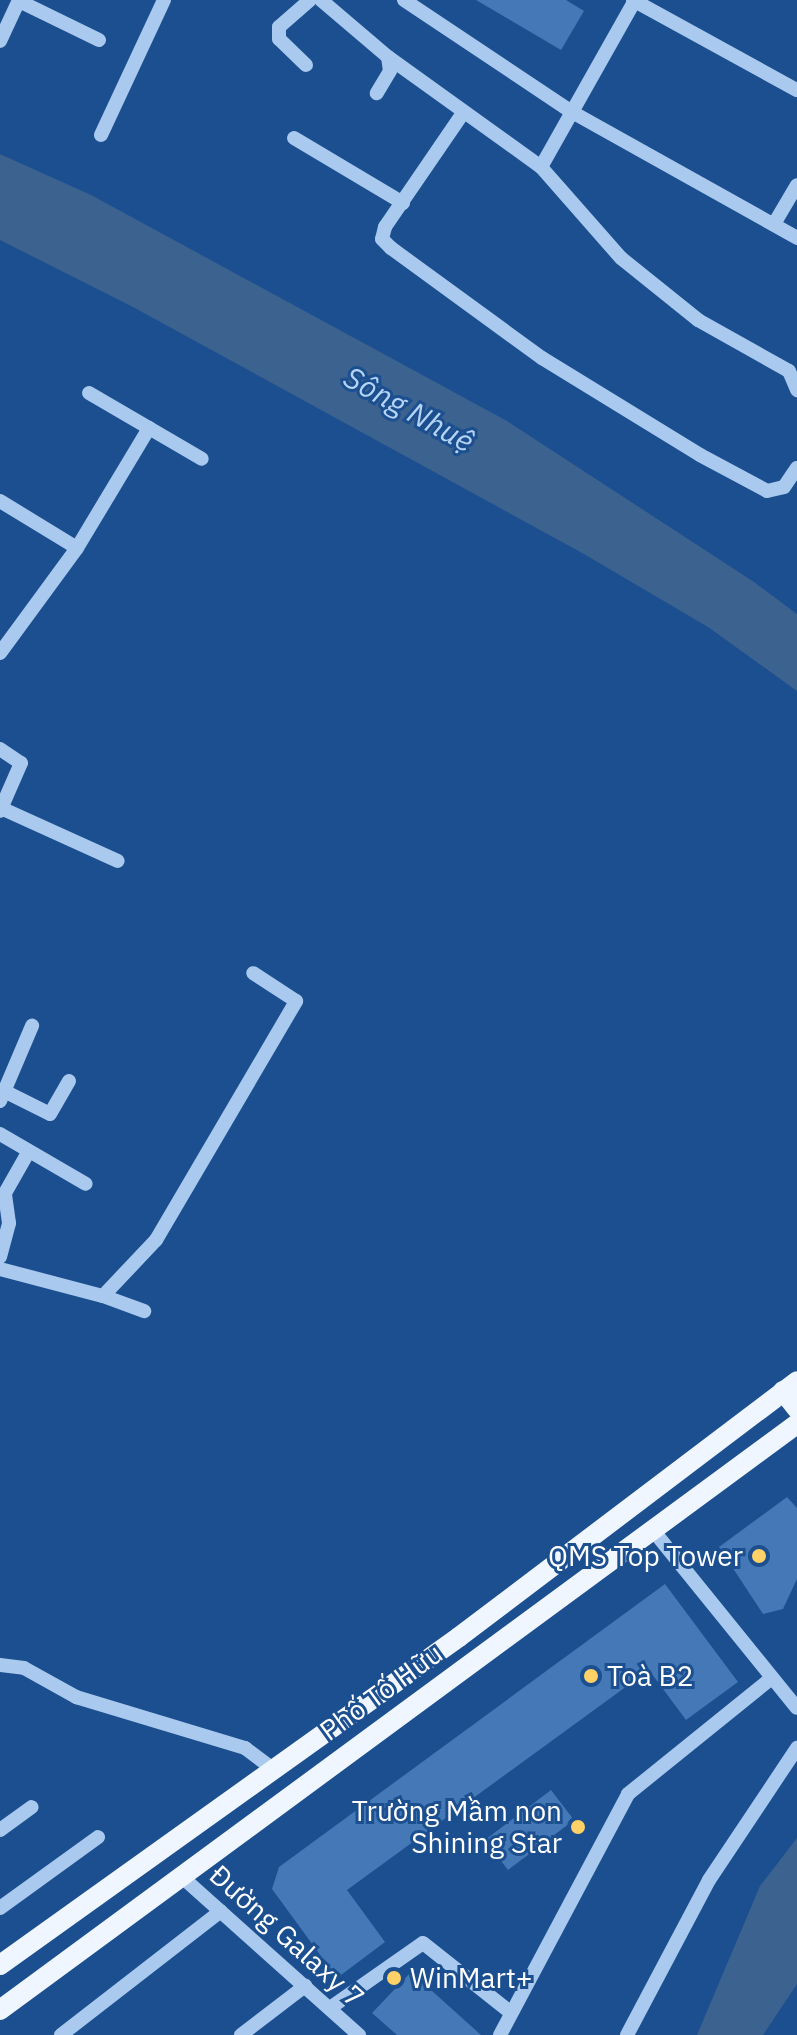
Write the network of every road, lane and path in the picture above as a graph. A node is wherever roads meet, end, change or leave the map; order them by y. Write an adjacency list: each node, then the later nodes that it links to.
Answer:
1 (19, 0): 7 (street); 8 (street)
2 (164, 0): 15 (street)
3 (310, 0): 10 (street)
4 (321, 0): 9 (street)
5 (635, 0): 11 (street); 13 (street)
6 (403, 1): 13 (street)
7 (99, 40)
8 (0, 41)
9 (388, 57): 12 (street); 14 (street)
10 (306, 65)
11 (797, 90)
12 (377, 93)
13 (572, 112): 17 (street); 20 (street)
14 (463, 113): 17 (street); 19 (street)
15 (101, 135)
16 (294, 138): 19 (street)
17 (541, 167): 22 (street)
18 (797, 185): 20 (street)
19 (403, 203): 26 (street)
20 (774, 224): 21 (street)
21 (797, 238)
22 (797, 390)
23 (89, 393): 24 (street)
24 (149, 428): 25 (street); 28 (street)
25 (202, 459)
26 (797, 468)
27 (0, 501): 28 (street)
28 (77, 548): 29 (street)
29 (0, 653)
30 (0, 749): 31 (street)
31 (1, 809): 32 (street)
32 (118, 861)
33 (253, 973): 42 (street)
34 (32, 1026): 36 (street)
35 (69, 1081): 36 (street)
36 (2, 1096)
37 (0, 1134): 38 (street)
38 (29, 1151): 39 (street); 40 (street)
39 (86, 1184)
40 (0, 1257)
41 (0, 1269): 42 (street)
42 (103, 1296): 43 (street)
43 (144, 1311)
44 (790, 1386): 45 (main road); 48 (main road, Phố Tố Hữu)
45 (797, 1409)
46 (797, 1424): 47 (main road, Phố Tố Hữu)
47 (652, 1529): 49 (main road, Phố Tố Hữu); 51 (street)
48 (532, 1582): 49 (main road); 54 (main road, Phố Tố Hữu)
49 (552, 1604): 58 (main road, Phố Tố Hữu)
50 (0, 1665): 54 (street)
51 (772, 1678): 52 (street); 65 (street)
52 (797, 1708)
53 (797, 1748): 70 (street)
54 (274, 1770): 61 (main road, Phố Tố Hữu)
55 (32, 1807): 56 (street)
56 (0, 1830)
57 (98, 1837): 59 (street)
58 (181, 1876): 60 (street, Đường Galaxy 7); 64 (main road, Phố Tố Hữu)
59 (0, 1908)
60 (221, 1911): 62 (street, Đường Galaxy 7); 66 (street)
61 (0, 1965)
62 (305, 1986): 63 (street, Đường Galaxy 7); 67 (street)
63 (330, 2008): 65 (street); 68 (street, Đường Galaxy 7)
64 (0, 2010)
65 (510, 2012): 69 (street)
66 (61, 2035)
67 (241, 2035)
68 (359, 2035)
69 (500, 2035)
70 (627, 2035)

